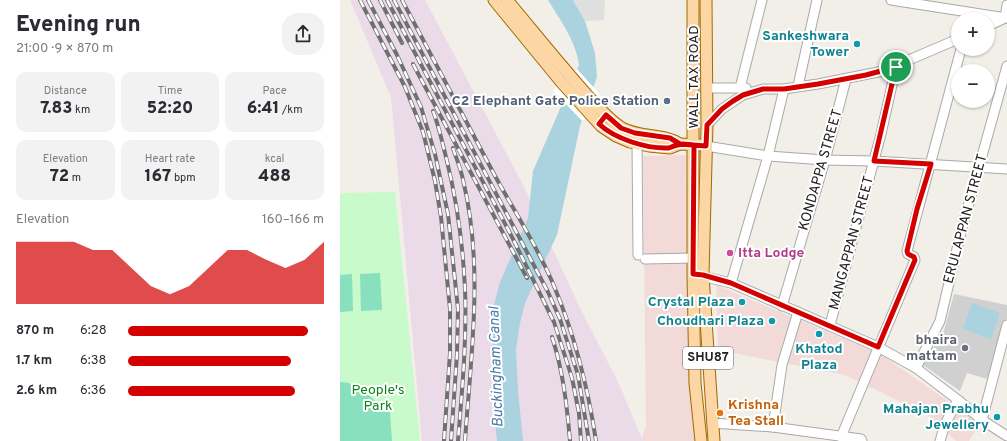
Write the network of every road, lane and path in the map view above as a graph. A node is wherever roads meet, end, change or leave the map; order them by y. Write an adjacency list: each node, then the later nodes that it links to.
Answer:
1 (494, 0): 15 (main road)
2 (507, 0): 15 (main road)
3 (694, 0): 28 (main road, WALL TAX ROAD / SHU87)
4 (706, 0): 18 (main road, WALL TAX ROAD / SHU87)
5 (762, 0): 19 (street)
6 (818, 0): 17 (street)
7 (891, 0): 9 (street)
8 (1007, 5): 9 (street)
9 (1006, 18): 10 (street)
10 (995, 23)
11 (951, 43): 14 (street)
12 (959, 56): 33 (street)
13 (1007, 66): 34 (street, ERULAPPAN STREET)
14 (896, 67): 16 (street); 32 (street, MANGAPPAN STREET)
15 (566, 79): 22 (main road)
16 (846, 79): 17 (street); 31 (street, KONDAPPA STREET)
17 (798, 86): 21 (street)
18 (706, 88): 19 (street); 25 (main road, WALL TAX ROAD / SHU87)
19 (740, 88): 20 (street)
20 (763, 89): 21 (street); 25 (street)
21 (784, 89): 30 (street)
22 (594, 110): 23 (main road); 24 (main road)
23 (606, 115): 24 (main road); 27 (main road)
24 (599, 124): 26 (main road)
25 (707, 125): 29 (main road, WALL TAX ROAD / SHU87)
26 (637, 143): 27 (main road); 36 (street)
27 (680, 144): 28 (main road)
28 (694, 145): 29 (main road); 36 (main road, WALL TAX ROAD / SHU87)
29 (706, 146): 30 (street); 37 (main road, WALL TAX ROAD / SHU87)
30 (768, 156): 31 (street); 38 (street)
31 (825, 160): 32 (street); 39 (street, KONDAPPA STREET)
32 (874, 161): 33 (street); 41 (street, MANGAPPAN STREET)
33 (931, 164): 34 (street); 43 (street)
34 (979, 168): 35 (street); 44 (street, ERULAPPAN STREET)
35 (1007, 169)
36 (694, 258): 37 (main road, WALL TAX ROAD / SHU87)
37 (698, 275): 38 (street); 47 (main road, WALL TAX ROAD / SHU87); 52 (main road, WALL TAX ROAD / SHU87)
38 (731, 283): 39 (street)
39 (782, 306): 40 (street)
40 (798, 312): 41 (street); 48 (street)
41 (830, 325): 43 (street)
42 (1007, 325): 46 (street)
43 (878, 347): 44 (street); 50 (street)
44 (916, 368): 45 (street)
45 (958, 400): 46 (street); 54 (street)
46 (982, 420): 49 (street)
47 (712, 423): 48 (street); 53 (main road, WALL TAX ROAD / SHU87)
48 (773, 427): 50 (street)
49 (1007, 436)
50 (841, 437): 51 (street)
51 (862, 440)
52 (701, 441)
53 (714, 441)
54 (940, 441)

